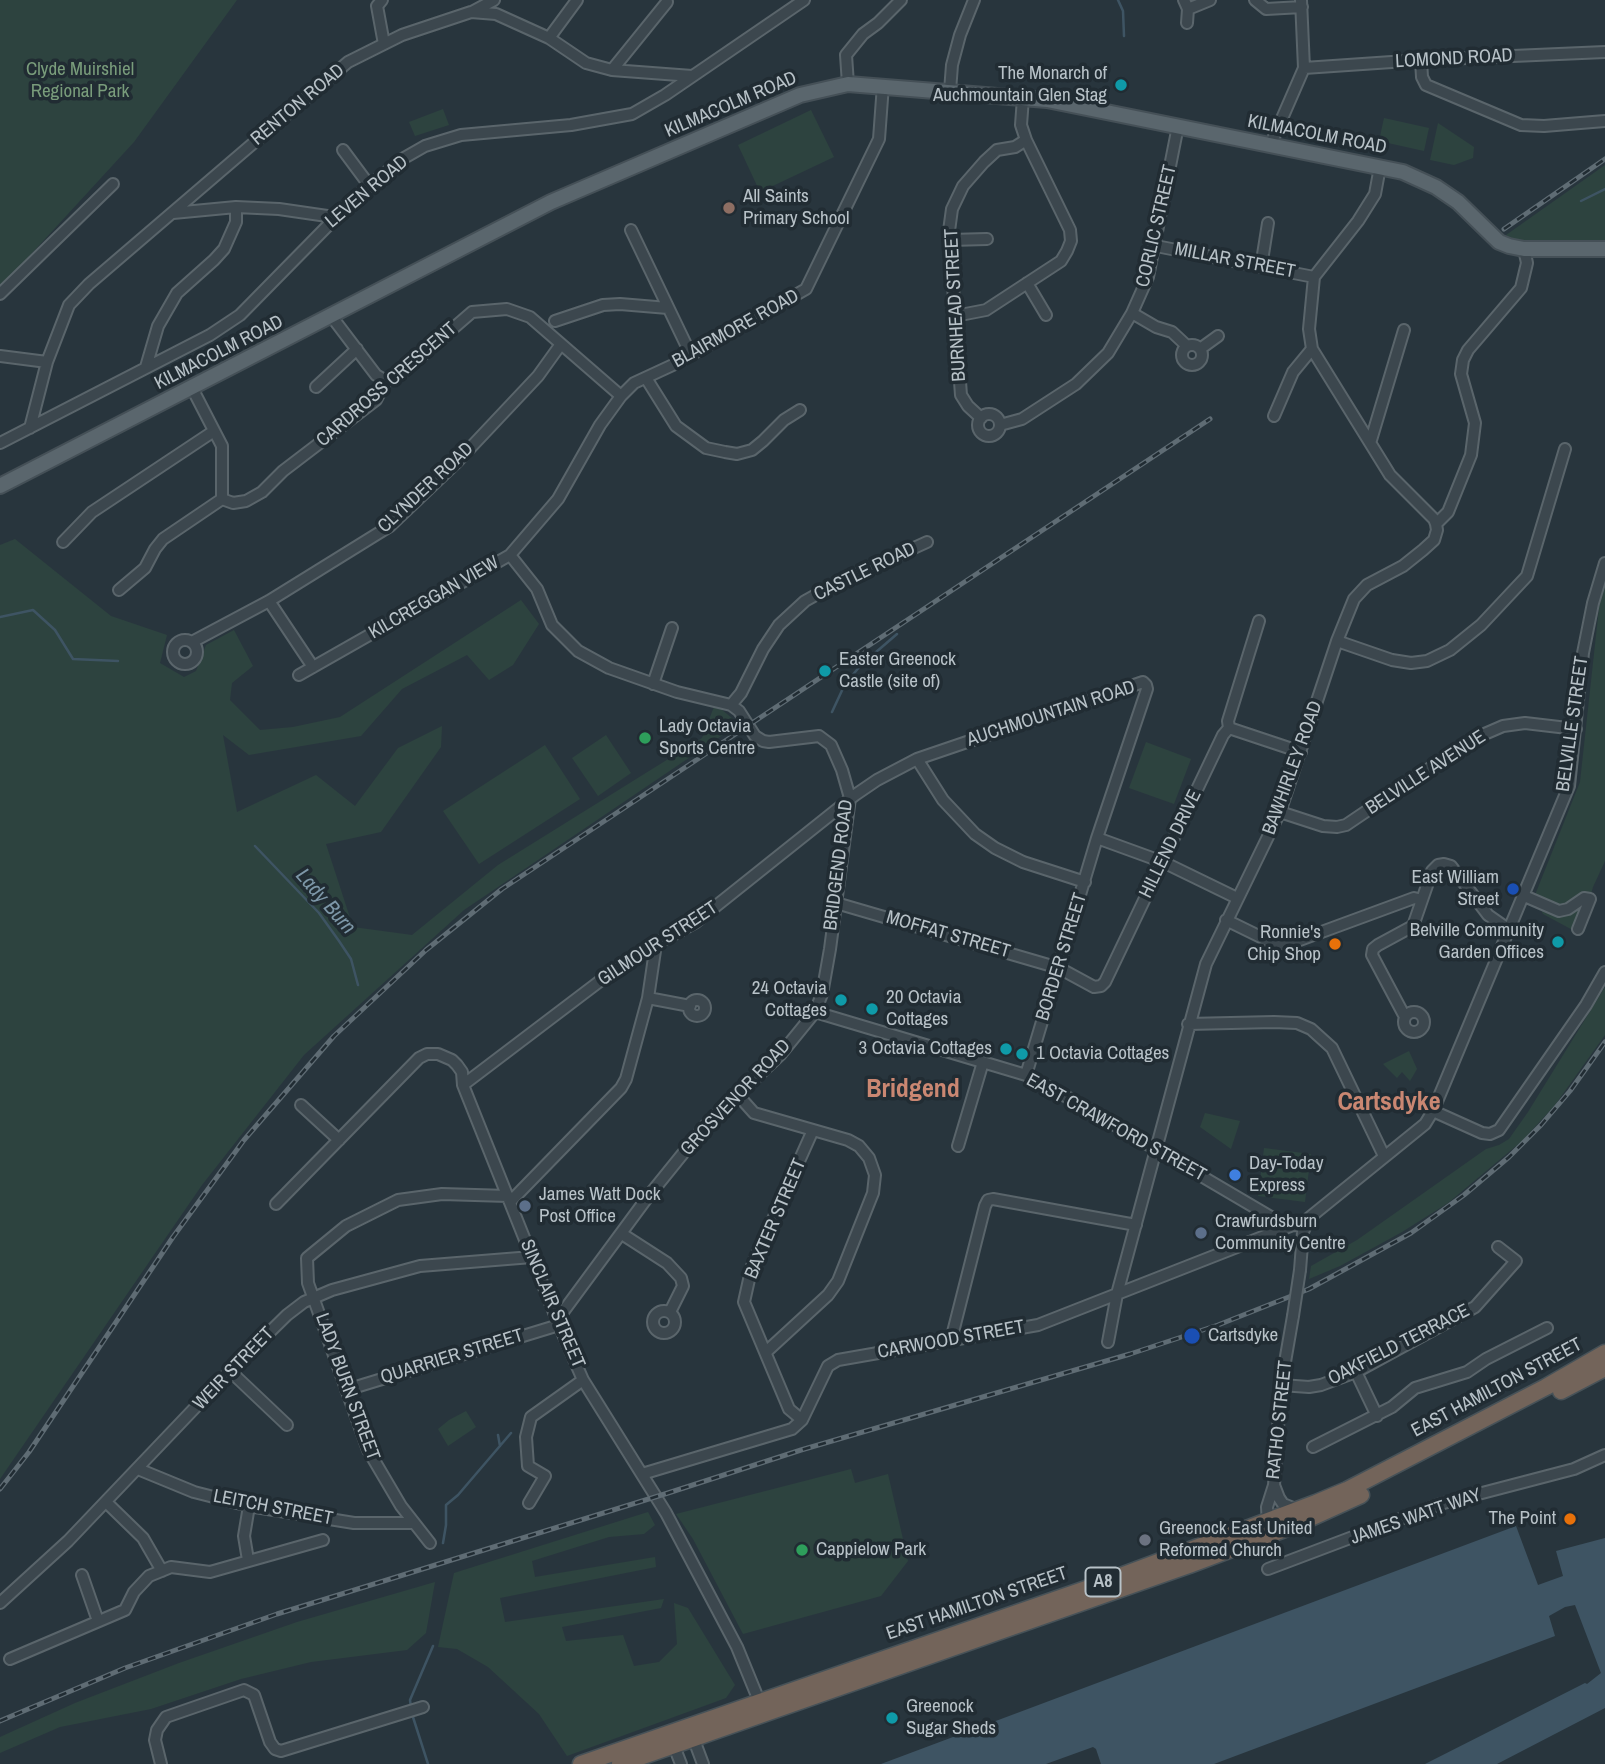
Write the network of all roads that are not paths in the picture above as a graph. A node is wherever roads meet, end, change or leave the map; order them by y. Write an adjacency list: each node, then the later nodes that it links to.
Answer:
1 (382, 0): 15 (street)
2 (494, 0): 12 (street)
3 (577, 0): 14 (street)
4 (804, 0): 20 (street, LEVEN ROAD)
5 (901, 0): 21 (street)
6 (974, 0): 23 (street)
7 (1210, 0): 11 (street)
8 (1255, 0): 10 (street)
9 (667, 2): 19 (street)
10 (1302, 3): 18 (street)
11 (1186, 4): 13 (street)
12 (471, 12): 14 (street, RENTON ROAD); 15 (street, RENTON ROAD)
13 (1187, 23)
14 (549, 38): 19 (street, RENTON ROAD)
15 (384, 44): 34 (street, RENTON ROAD)
16 (1605, 52): 17 (street, LOMOND ROAD)
17 (1421, 60): 18 (street, LOMOND ROAD); 25 (street)
18 (1304, 68): 28 (street)
19 (612, 70): 20 (street, RENTON ROAD)
20 (691, 76): 32 (street, LEVEN ROAD)
21 (848, 84): 22 (main road, KILMACOLM ROAD); 51 (main road, KILMACOLM ROAD)
22 (883, 85): 23 (main road, KILMACOLM ROAD); 60 (street, BLAIRMORE ROAD)
23 (950, 91): 24 (main road, KILMACOLM ROAD)
24 (1023, 97): 26 (main road, KILMACOLM ROAD); 27 (street)
25 (1605, 121)
26 (1178, 126): 28 (main road, KILMACOLM ROAD); 40 (street, CORLIC STREET)
27 (1026, 140): 39 (street, BURNHEAD STREET); 45 (street)
28 (1270, 146): 30 (main road, KILMACOLM ROAD)
29 (343, 150): 32 (street)
30 (1380, 167): 41 (main road, KILMACOLM ROAD); 44 (street)
31 (113, 184): 46 (street)
32 (369, 185): 35 (street, LEVEN ROAD)
33 (236, 207): 34 (street); 35 (street); 63 (street)
34 (171, 213): 62 (street, RENTON ROAD)
35 (334, 218): 63 (street, LEVEN ROAD)
36 (1268, 223): 43 (street)
37 (631, 230): 47 (street)
38 (987, 239): 39 (street)
39 (950, 240): 50 (street, BURNHEAD STREET)
40 (1156, 246): 43 (street, MILLAR STREET); 48 (street, CORLIC STREET)
41 (1524, 249): 42 (main road, KILMACOLM ROAD); 80 (street, BAWHIRLEY ROAD)
42 (1605, 250)
43 (1261, 267): 44 (street, MILLAR STREET)
44 (1314, 277): 59 (street)
45 (1027, 283): 49 (street); 50 (street)
46 (0, 294)
47 (668, 308): 52 (street); 60 (street)
48 (1132, 313): 56 (street); 72 (street, CORLIC STREET)
49 (1046, 315)
50 (955, 316): 71 (street, BURNHEAD STREET)
51 (332, 317): 57 (street); 67 (main road, KILMACOLM ROAD)
52 (555, 321)
53 (1404, 330): 75 (street)
54 (1218, 336): 58 (street)
55 (561, 344): 65 (street, CARDROSS CRESCENT); 68 (street, CARDROSS CRESCENT); 86 (street, CLYNDER ROAD)
56 (1187, 346): 58 (street); 58 (street)
57 (357, 349): 65 (street); 66 (street)
58 (1200, 349)
59 (1312, 349): 70 (street); 75 (street)
60 (691, 355): 64 (street, BLAIRMORE ROAD)
61 (0, 356): 62 (street)
62 (47, 362): 73 (street, RENTON ROAD)
63 (146, 367): 73 (street, LEVEN ROAD)
64 (646, 378): 68 (street, BLAIRMORE ROAD); 69 (street)
65 (386, 381): 79 (street, CARDROSS CRESCENT)
66 (316, 387)
67 (192, 388): 74 (street); 78 (main road, KILMACOLM ROAD)
68 (621, 396): 83 (street, KILCREGGAN VIEW)
69 (800, 410)
70 (1274, 416)
71 (981, 418): 72 (street); 72 (street, CORLIC STREET)
72 (1000, 425)
73 (30, 428): 76 (street, LEVEN ROAD)
74 (214, 431): 79 (street); 81 (street)
75 (1371, 440): 80 (street)
76 (0, 443)
77 (1565, 449): 91 (street)
78 (0, 486)
79 (222, 499): 85 (street)
80 (1436, 524): 91 (street, BAWHIRLEY ROAD)
81 (63, 542)
82 (928, 542): 96 (street, CASTLE ROAD)
83 (510, 555): 93 (street, KILCREGGAN VIEW); 95 (street)
84 (1605, 563): 98 (street, BELVILLE STREET)
85 (119, 590)
86 (269, 601): 92 (street, CLYNDER ROAD); 93 (street)
87 (1259, 621): 90 (street, HILLEND DRIVE)
88 (672, 628): 95 (street)
89 (1240, 638): 90 (street)
90 (1253, 641): 97 (street, HILLEND DRIVE)
91 (1337, 641): 99 (street, BAWHIRLEY ROAD)
92 (192, 642)
93 (313, 667): 94 (street, KILCREGGAN VIEW)
94 (299, 675)
95 (653, 684): 96 (street)
96 (731, 705): 101 (street, BRIDGEND ROAD)
97 (1229, 728): 99 (street); 104 (street, HILLEND DRIVE)
98 (1576, 729): 102 (street, BELVILLE AVENUE); 106 (street, BELVILLE STREET)
99 (1301, 752): 102 (street, BAWHIRLEY ROAD)
100 (917, 759): 101 (street, AUCHMOUNTAIN ROAD); 103 (street, AUCHMOUNTAIN ROAD); 105 (street)
101 (850, 798): 109 (street, BRIDGEND ROAD); 113 (street, GILMOUR STREET)
102 (1280, 812): 107 (street, BAWHIRLEY ROAD)
103 (1097, 838): 104 (street); 105 (street, BORDER STREET)
104 (1163, 862): 107 (street); 114 (street, HILLEND DRIVE)
105 (1085, 882): 114 (street, BORDER STREET)
106 (1522, 895): 111 (street, BELVILLE STREET); 112 (street)
107 (1237, 898): 110 (street, BAWHIRLEY ROAD)
108 (1422, 900): 110 (street); 111 (street); 119 (street)
109 (836, 902): 114 (street, MOFFAT STREET); 118 (street, BRIDGEND ROAD)
110 (1226, 920): 120 (street, BAWHIRLEY ROAD)
111 (1508, 929): 126 (street, BELVILLE STREET)
112 (1578, 929)
113 (656, 944): 116 (street); 123 (street, GILMOUR STREET)
114 (1059, 968): 122 (street, BORDER STREET)
115 (1605, 972): 126 (street)
116 (648, 998): 117 (street); 132 (street)
117 (690, 1006)
118 (815, 1012): 121 (street, EAST CRAWFORD STREET); 124 (street, GROSVENOR ROAD)
119 (1405, 1017)
120 (1188, 1024): 130 (street, BAWHIRLEY ROAD); 131 (street)
121 (983, 1062): 122 (street, EAST CRAWFORD STREET); 129 (street)
122 (1026, 1075): 130 (street, EAST CRAWFORD STREET)
123 (463, 1085): 128 (street, SINCLAIR STREET); 132 (street, SINCLAIR STREET)
124 (737, 1094): 127 (street); 137 (street, GROSVENOR ROAD)
125 (301, 1105): 128 (street)
126 (1433, 1111): 131 (street, BELVILLE STREET)
127 (813, 1130): 147 (street, BAXTER STREET); 147 (street)
128 (339, 1140): 133 (street, SINCLAIR STREET)
129 (958, 1146)
130 (1157, 1149): 135 (street, BAWHIRLEY ROAD); 136 (street, EAST CRAWFORD STREET)
131 (1384, 1156): 134 (street, BELVILLE STREET)
132 (509, 1199): 139 (street, SINCLAIR STREET); 141 (street, LADY BURN STREET)
133 (276, 1203)
134 (1305, 1224): 136 (street); 153 (street, RATHO STREET, bridge)
135 (1136, 1225): 140 (street, BAWHIRLEY ROAD); 145 (street)
136 (1288, 1227): 140 (street, CARWOOD STREET)
137 (622, 1234): 142 (street); 143 (street, GROSVENOR ROAD)
138 (1498, 1247): 151 (street, OAKFIELD TERRACE)
139 (532, 1257): 141 (street, WEIR STREET); 143 (street, SINCLAIR STREET)
140 (1117, 1294): 145 (street, CARWOOD STREET); 146 (street, BAWHIRLEY ROAD)
141 (315, 1298): 150 (street, WEIR STREET); 154 (street, LADY BURN STREET)
142 (670, 1312)
143 (558, 1322): 152 (street, SINCLAIR STREET); 154 (street, QUARRIER STREET)
144 (1547, 1328): 155 (street)
145 (951, 1340): 156 (street, CARWOOD STREET)
146 (1108, 1342)
147 (766, 1352): 156 (street, BAXTER STREET)
148 (1605, 1353): 166 (highway, EAST HAMILTON STREET / A8)
149 (1605, 1368): 168 (highway, EAST HAMILTON STREET / A8)
150 (230, 1371): 157 (street); 160 (street, WEIR STREET)
151 (1356, 1372): 153 (street, OAKFIELD TERRACE); 155 (street)
152 (583, 1380): 161 (street, SINCLAIR STREET); 164 (street)
153 (1281, 1385): 162 (street, RATHO STREET)
154 (346, 1390): 167 (street, LADY BURN STREET)
155 (1377, 1416): 158 (street)
156 (802, 1420): 161 (street)
157 (287, 1425)
158 (1313, 1447)
159 (1605, 1455): 172 (street, JAMES WATT WAY)
160 (138, 1469): 163 (street, WEIR STREET); 165 (street, LEITCH STREET)
161 (642, 1474): 179 (street, SINCLAIR STREET)
162 (1274, 1485): 166 (street); 168 (street, RATHO STREET)
163 (106, 1502): 173 (street); 175 (street, WEIR STREET)
164 (529, 1503)
165 (249, 1506): 167 (street, LEITCH STREET); 171 (street)
166 (1298, 1510): 168 (highway, EAST HAMILTON STREET / A8)
167 (413, 1523): 170 (street, LADY BURN STREET)
168 (1269, 1528): 179 (highway, EAST HAMILTON STREET / A8)
169 (323, 1540): 171 (street)
170 (430, 1543)
171 (248, 1560): 173 (street)
172 (1268, 1569)
173 (162, 1571): 176 (street)
174 (82, 1575): 176 (street)
175 (0, 1603)
176 (98, 1621): 177 (street)
177 (10, 1659)
178 (423, 1707): 182 (street)
179 (762, 1708): 180 (highway, EAST HAMILTON STREET / A8)
180 (692, 1733): 181 (highway, EAST HAMILTON STREET / A8); 186 (street)
181 (671, 1739): 183 (highway, EAST HAMILTON STREET / A8); 184 (highway, EAST HAMILTON STREET / A8); 185 (street)
182 (161, 1764)
183 (581, 1764)
184 (620, 1764)
185 (681, 1764)
186 (703, 1764)

